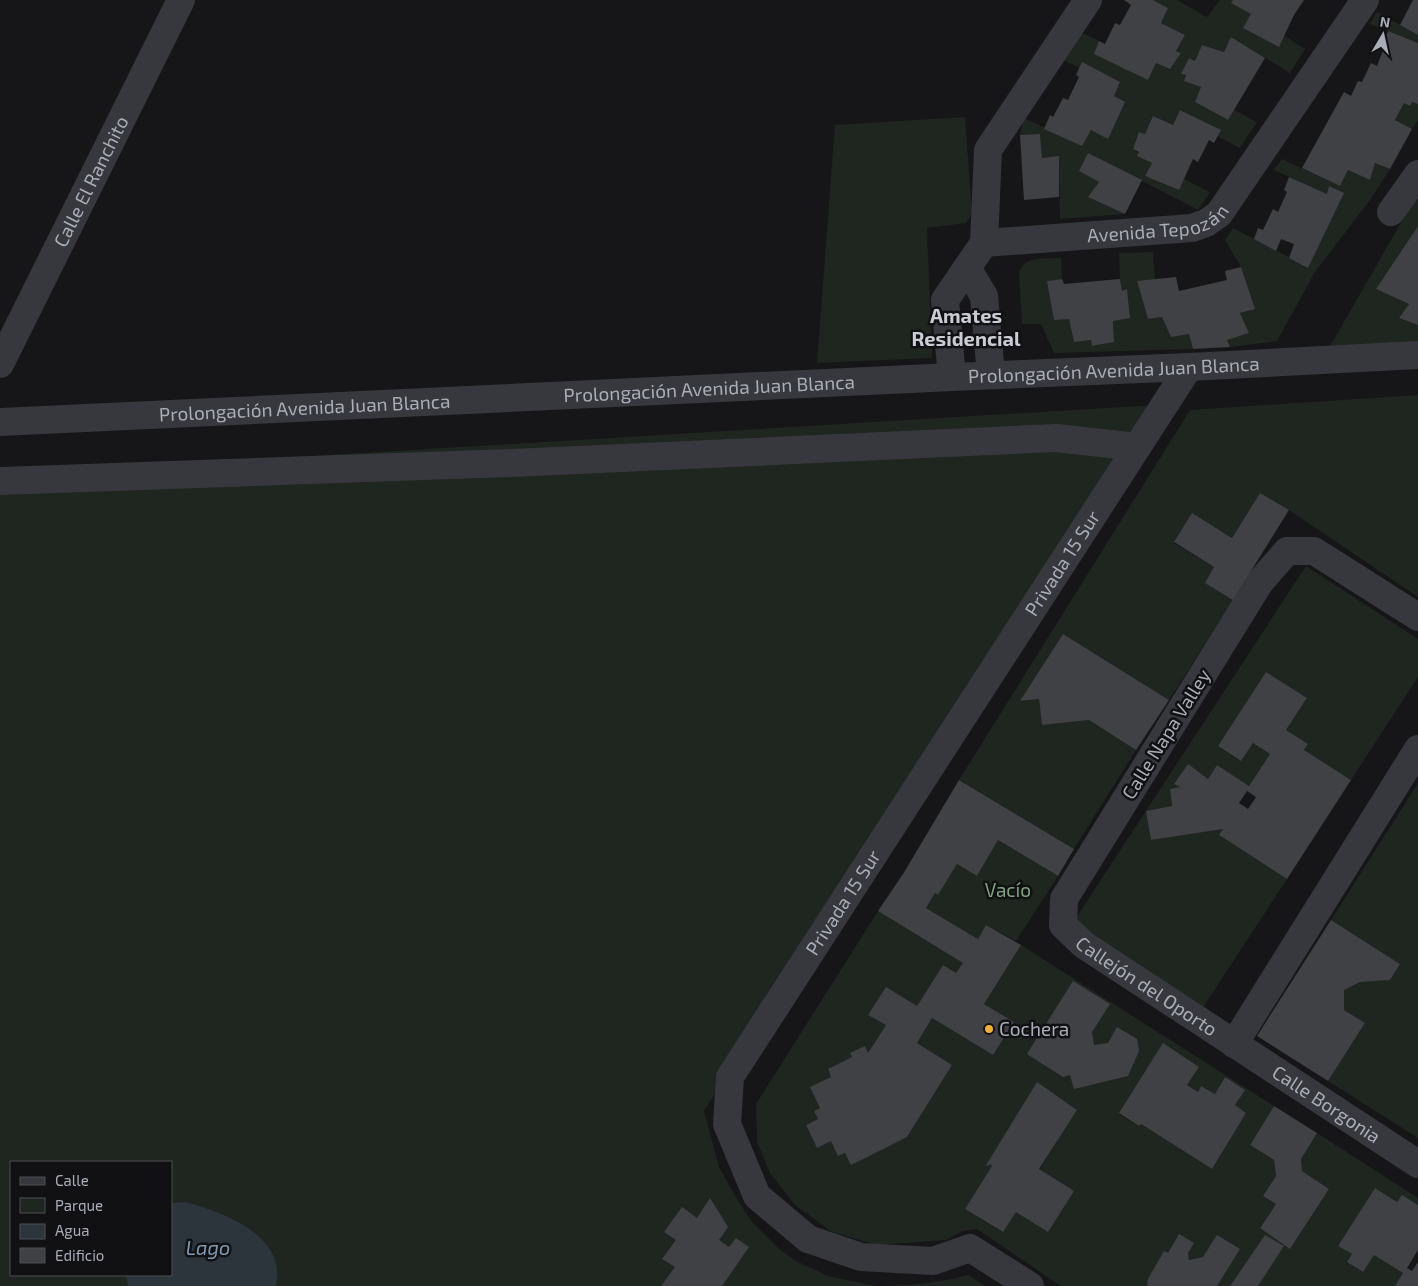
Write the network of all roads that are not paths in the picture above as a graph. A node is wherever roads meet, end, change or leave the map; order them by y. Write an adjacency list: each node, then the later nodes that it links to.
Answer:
1 (181, 0): 9 (street, Calle El Ranchito)
2 (1088, 0): 6 (street)
3 (1365, 0): 6 (street, Avenida Tepozán)
4 (1418, 174): 5 (street)
5 (1391, 212)
6 (984, 243): 7 (street)
7 (967, 268): 11 (street); 12 (street)
8 (1418, 355): 10 (street, Prolongación Avenida Juan Blanca)
9 (0, 364)
10 (1189, 367): 11 (street, Prolongación Avenida Juan Blanca); 14 (street, Privada 15 Sur)
11 (992, 375): 12 (street, Prolongación Avenida Juan Blanca)
12 (952, 376): 13 (street, Prolongación Avenida Juan Blanca)
13 (0, 422)
14 (1137, 447): 15 (street); 21 (street, Privada 15 Sur)
15 (0, 480)
16 (1418, 617): 18 (street, Calle Napa Valley)
17 (1418, 749): 19 (street)
18 (1063, 925): 19 (street, Callejón del Oporto)
19 (1234, 1044): 20 (street, Calle Borgonia)
20 (1418, 1164)
21 (1030, 1286)

